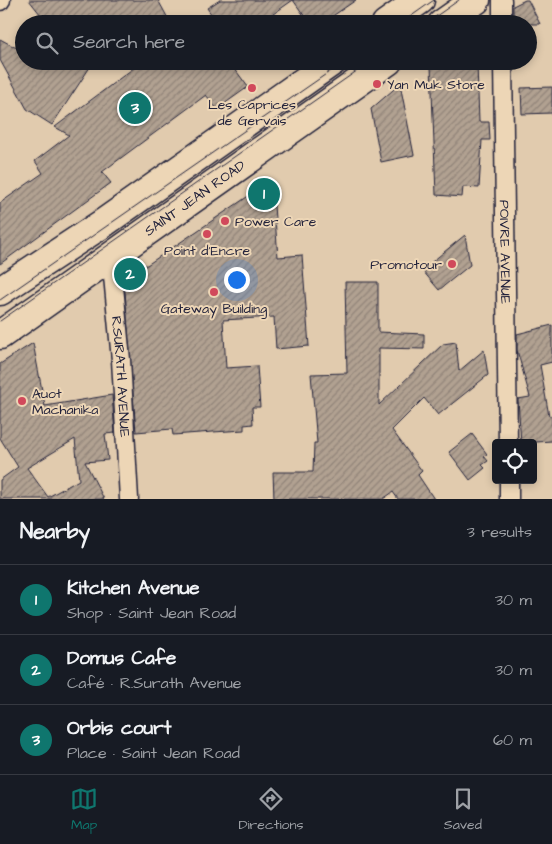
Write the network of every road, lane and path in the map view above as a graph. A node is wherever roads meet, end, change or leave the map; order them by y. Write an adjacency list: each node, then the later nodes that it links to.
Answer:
1 (420, 0): 4 (main road)
2 (476, 0): 5 (main road)
3 (502, 0): 6 (street)
4 (399, 15)
5 (455, 15)
6 (502, 15)
7 (320, 70): 11 (main road)
8 (375, 70): 10 (main road, SAINT JEAN ROAD)
9 (503, 70): 13 (street, POIVRE AVENUE)
10 (111, 255): 12 (main road, SAINT JEAN ROAD); 15 (street, R.SURATH AVENUE)
11 (0, 291)
12 (0, 335)
13 (508, 439)
14 (509, 484): 16 (street)
15 (129, 499)
16 (509, 499)

